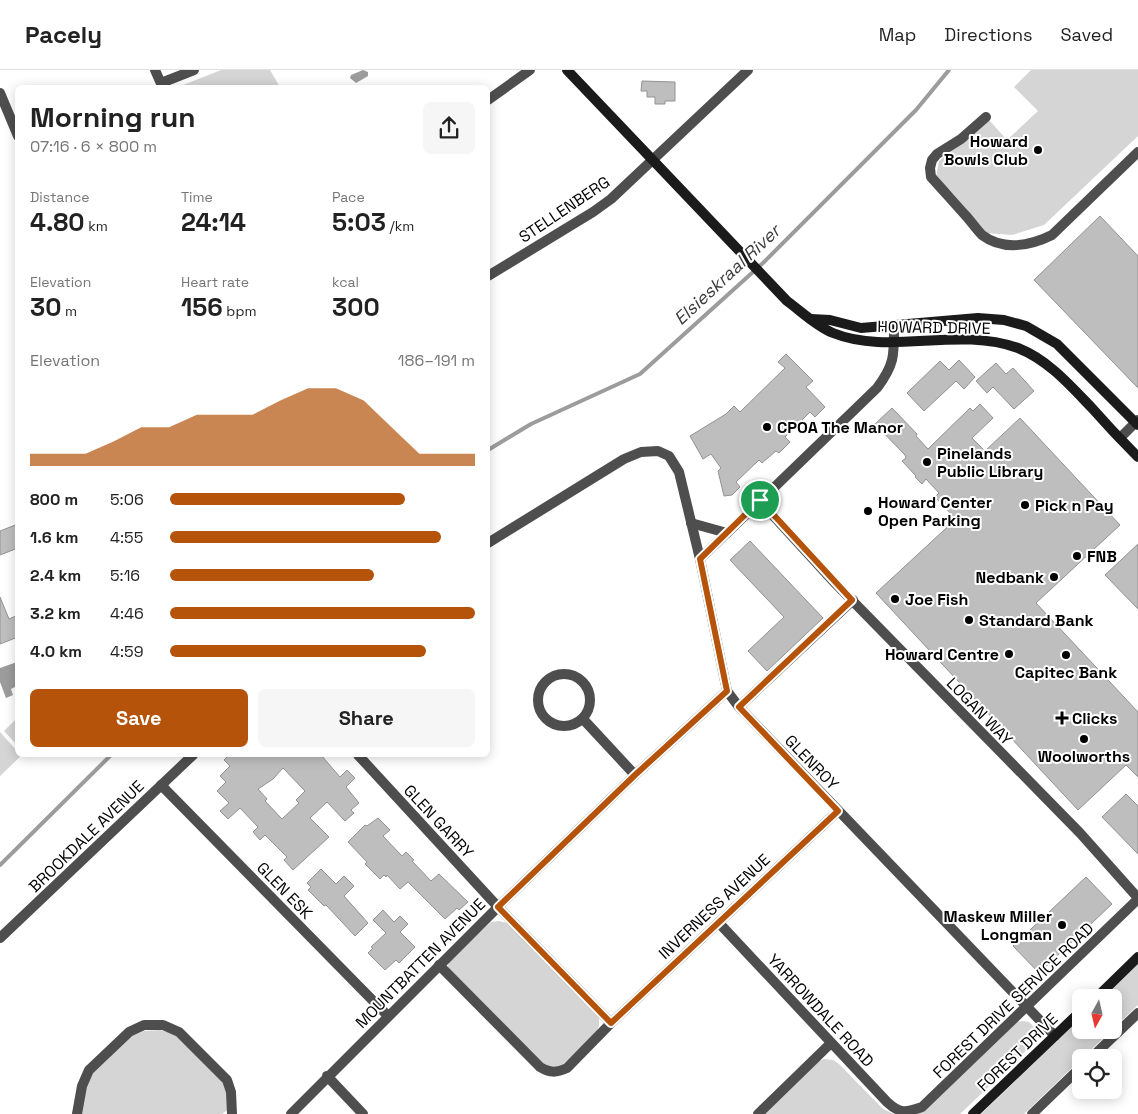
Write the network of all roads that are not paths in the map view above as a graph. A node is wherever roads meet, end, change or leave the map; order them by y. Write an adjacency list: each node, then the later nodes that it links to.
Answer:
1 (155, 70): 6 (street)
2 (194, 70): 6 (street)
3 (530, 70): 8 (street)
4 (567, 70): 12 (street, HOWARD DRIVE)
5 (748, 70): 12 (street, STELLENBERG)
6 (162, 85)
7 (0, 92): 10 (street)
8 (490, 99)
9 (986, 117): 11 (street)
10 (15, 129)
11 (1138, 152)
12 (653, 161): 13 (street, STELLENBERG); 14 (street, HOWARD DRIVE)
13 (490, 275)
14 (812, 319): 15 (street, HOWARD DRIVE); 16 (street, HOWARD DRIVE)
15 (894, 326): 16 (street); 17 (street, HOWARD DRIVE)
16 (894, 342): 18 (street, HOWARD DRIVE); 20 (street)
17 (1137, 422): 18 (street)
18 (1120, 438): 19 (street, HOWARD DRIVE)
19 (1138, 457)
20 (760, 500): 22 (street); 25 (street, LOGAN WAY)
21 (691, 523): 22 (street); 23 (street, GLENROY); 24 (street, GLENROY)
22 (727, 532): 24 (street)
23 (490, 542)
24 (700, 559): 26 (street, GLENROY)
25 (852, 600): 27 (street); 34 (street, LOGAN WAY)
26 (727, 691): 27 (street, GLENROY); 31 (street, MOUNTBATTEN AVENUE)
27 (739, 707): 33 (street, GLENROY)
28 (583, 719): 28 (street); 31 (street)
29 (191, 757): 32 (street, BROOKDALE AVENUE)
30 (360, 757): 35 (street, GLEN GARRY)
31 (635, 775): 35 (street, MOUNTBATTEN AVENUE)
32 (162, 785): 37 (street, BROOKDALE AVENUE); 43 (street, GLEN ESK)
33 (838, 811): 36 (street, INVERNESS AVENUE); 41 (street, GLENROY)
34 (1138, 899): 41 (street, FOREST DRIVE SERVICE ROAD)
35 (498, 907): 39 (street, MOUNTBATTEN AVENUE); 45 (street)
36 (719, 923): 45 (street, INVERNESS AVENUE); 47 (street, YARROWDALE ROAD)
37 (0, 938)
38 (1138, 957): 40 (street)
39 (439, 966): 43 (street, MOUNTBATTEN AVENUE); 45 (street, INVERNESS AVENUE)
40 (1105, 989)
41 (1028, 1008): 46 (street, GLENROY); 51 (street, FOREST DRIVE SERVICE ROAD)
42 (1138, 1013): 48 (street)
43 (388, 1016): 49 (street, MOUNTBATTEN AVENUE)
44 (1072, 1020): 46 (street, FOREST DRIVE)
45 (611, 1023)
46 (1055, 1036): 57 (street, FOREST DRIVE)
47 (832, 1043): 51 (street, YARROWDALE ROAD); 56 (street)
48 (1100, 1049)
49 (327, 1076): 54 (street, MOUNTBATTEN AVENUE); 55 (street)
50 (1072, 1076): 58 (street)
51 (903, 1113)
52 (77, 1114): 53 (street)
53 (232, 1114)
54 (290, 1114)
55 (363, 1114)
56 (758, 1114)
57 (974, 1114)
58 (1032, 1114)

